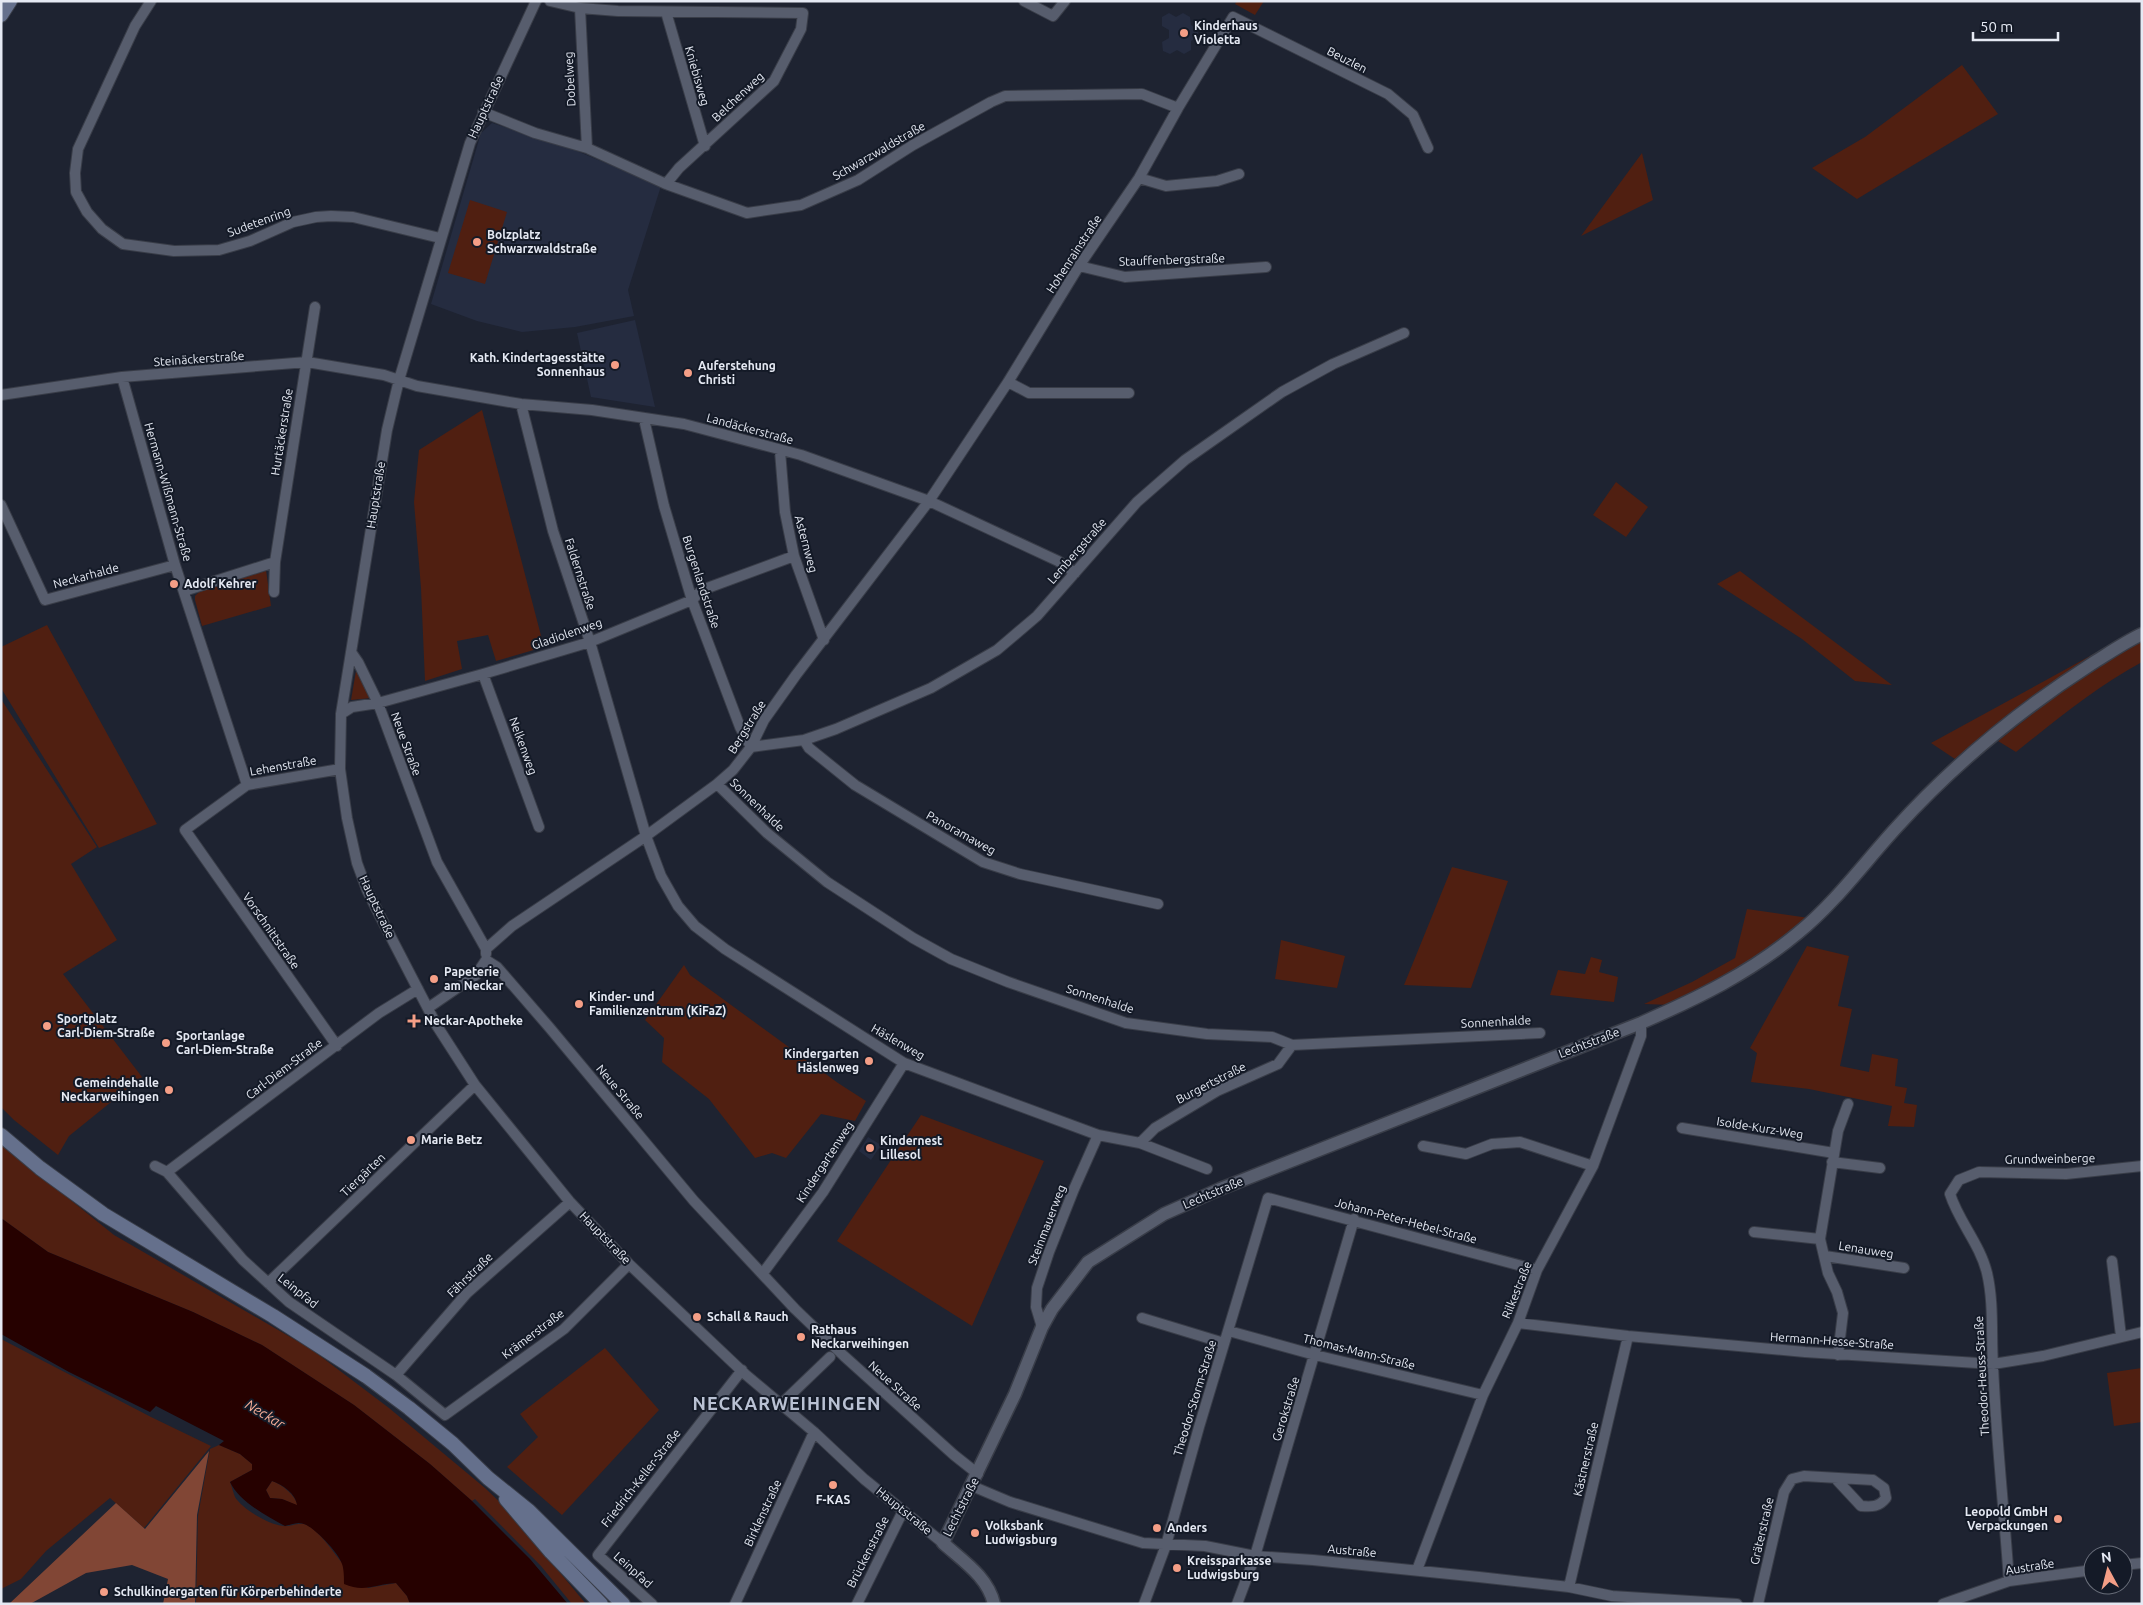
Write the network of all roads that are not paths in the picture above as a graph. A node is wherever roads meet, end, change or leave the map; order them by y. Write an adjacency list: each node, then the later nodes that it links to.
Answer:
1 (10, 1): 9 (main road)
2 (151, 1): 19 (street, Sudetenring)
3 (536, 1): 12 (street, Hauptstraße)
4 (550, 1): 7 (street)
5 (1024, 1): 6 (street)
6 (1065, 1)
7 (580, 8): 8 (street); 14 (street, Dobelweg)
8 (666, 12): 13 (street, Kniebisweg); 13 (street, Belchenweg)
9 (1, 16)
10 (1233, 17): 11 (street, Hohenrainstraße); 15 (street, Beuzlen)
11 (1178, 108): 17 (street, Hohenrainstraße); 18 (street, Schwarzwaldstraße)
12 (483, 112): 14 (street, Schwarzwaldstraße); 19 (street, Hauptstraße)
13 (705, 146): 18 (street, Belchenweg)
14 (587, 148): 18 (street, Schwarzwaldstraße)
15 (1428, 148)
16 (1238, 174): 17 (street)
17 (1139, 178): 20 (street, Hohenrainstraße)
18 (666, 184)
19 (440, 238): 26 (street, Hauptstraße)
20 (1079, 266): 21 (street, Stauffenbergstraße); 27 (street, Hohenrainstraße)
21 (1266, 267)
22 (315, 307): 24 (street, Hurtäckerstraße)
23 (1404, 333): 38 (street, Lembergstraße)
24 (307, 362): 25 (street, Steinäckerstraße); 26 (street, Steinäckerstraße); 36 (street, Hurtäckerstraße)
25 (122, 377): 29 (street, Steinäckerstraße); 37 (street, Hermann-Wißmann-Straße)
26 (398, 380): 30 (street, Landäckerstraße); 45 (street, Hauptstraße)
27 (1008, 382): 28 (street); 33 (street, Hohenrainstraße)
28 (1128, 393)
29 (1, 395)
30 (521, 404): 31 (street, Landäckerstraße); 44 (street, Faldernstraße)
31 (644, 419): 32 (street, Landäckerstraße); 41 (street, Burgenlandstraße)
32 (780, 451): 33 (street, Landäckerstraße); 35 (street, Asternweg)
33 (930, 501): 38 (street, Landäckerstraße); 43 (street, Bergstraße)
34 (1, 505): 37 (street, Neckarhalde)
35 (794, 556): 41 (street, Gladiolenweg); 43 (street, Asternweg)
36 (275, 562): 39 (street); 40 (street, Hurtäckerstraße)
37 (175, 565): 39 (street, Hermann-Wißmann-Straße)
38 (1075, 573): 49 (street, Lembergstraße)
39 (184, 591): 53 (street, Hermann-Wißmann-Straße)
40 (274, 592)
41 (692, 600): 44 (street, Gladiolenweg); 50 (street, Burgenlandstraße)
42 (2142, 634): 61 (street, Lechtstraße)
43 (824, 640): 50 (street, Bergstraße)
44 (590, 642): 46 (street, Gladiolenweg); 56 (street, Faldernstraße)
45 (351, 652): 47 (street, Neue Straße); 48 (street, Hauptstraße)
46 (483, 674): 47 (street, Gladiolenweg); 54 (street, Nelkenweg)
47 (378, 703): 48 (street, Gladiolenweg); 58 (street, Neue Straße)
48 (341, 714): 51 (street, Hauptstraße)
49 (804, 740): 50 (street, Lembergstraße); 57 (street, Panoramaweg)
50 (751, 747): 52 (street, Bergstraße)
51 (340, 769): 53 (street, Lehenstraße); 59 (street, Hauptstraße)
52 (717, 784): 56 (street, Bergstraße); 63 (street, Sonnenhalde)
53 (247, 785): 55 (street, Lehenstraße)
54 (538, 827)
55 (185, 830): 64 (street, Vorschnittstraße)
56 (646, 836): 58 (street, Bergstraße); 65 (street, Häslenweg)
57 (1158, 904)
58 (486, 954): 60 (street, Bergstraße); 91 (street, Neue Straße)
59 (418, 989): 60 (street, Hauptstraße); 64 (street, Carl-Diem-Straße)
60 (428, 1008): 66 (street, Hauptstraße)
61 (1641, 1023): 75 (street, Rilkestraße); 95 (street, Lechtstraße)
62 (1540, 1033): 63 (street, Sonnenhalde)
63 (1292, 1045): 71 (street, Burgertstraße)
64 (338, 1046): 79 (street, Carl-Diem-Straße)
65 (904, 1063): 70 (street, Häslenweg); 91 (street, Kindergartenweg)
66 (475, 1085): 82 (street, Hauptstraße); 92 (street, Tiergärten)
67 (1848, 1104): 73 (street)
68 (1682, 1128): 73 (street, Isolde-Kurz-Weg)
69 (1, 1135): 112 (main road)
70 (1098, 1136): 71 (street, Häslenweg); 95 (street, Steinmauerweg)
71 (1140, 1143): 78 (street, Häslenweg)
72 (1423, 1146): 75 (street)
73 (1833, 1157): 77 (street, Isolde-Kurz-Weg); 85 (street)
74 (155, 1166): 79 (street, Leinpfad)
75 (1593, 1166): 90 (street, Rilkestraße)
76 (2142, 1166): 80 (street, Grundweinberge)
77 (1880, 1168)
78 (1207, 1169)
79 (167, 1172): 92 (street, Leinpfad)
80 (1959, 1180): 104 (street, Theodor-Heuss-Straße)
81 (1268, 1198): 83 (street, Johann-Peter-Hebel-Straße); 96 (street, Theodor-Storm-Straße)
82 (570, 1202): 88 (street, Hauptstraße); 106 (street, Fährstraße)
83 (1354, 1219): 90 (street, Johann-Peter-Hebel-Straße); 101 (street, Gerokstraße)
84 (1754, 1232): 85 (street)
85 (1820, 1239): 86 (street)
86 (1825, 1256): 89 (street, Lenauweg); 102 (street)
87 (2112, 1261): 99 (street)
88 (629, 1264): 105 (street, Hauptstraße); 109 (street, Krämerstraße)
89 (1904, 1268)
90 (1537, 1270): 94 (street, Rilkestraße)
91 (763, 1273): 111 (street, Neue Straße)
92 (268, 1283): 106 (street, Leinpfad)
93 (1142, 1318): 100 (street)
94 (1518, 1323): 98 (street, Hermann-Hesse-Straße); 107 (street, Rilkestraße)
95 (1042, 1327): 111 (street, Lechtstraße)
96 (1228, 1331): 100 (street, Theodor-Storm-Straße); 101 (street, Thomas-Mann-Straße)
97 (2142, 1332): 99 (street, Hermann-Hesse-Straße)
98 (1628, 1336): 102 (street, Hermann-Hesse-Straße); 123 (street, Kästnerstraße)
99 (2122, 1336): 104 (street, Hermann-Hesse-Straße)
100 (1224, 1343): 117 (street, Theodor-Storm-Straße)
101 (1315, 1355): 107 (street, Thomas-Mann-Straße); 119 (street, Gerokstraße)
102 (1838, 1355): 104 (street, Hermann-Hesse-Straße)
103 (830, 1357): 108 (street)
104 (1993, 1364): 122 (street, Theodor-Heuss-Straße)
105 (742, 1370): 108 (street, Hauptstraße); 118 (street, Friedrich-Keller-Straße)
106 (396, 1375): 109 (street, Leinpfad)
107 (1484, 1395): 120 (street, Rilkestraße)
108 (780, 1405): 110 (street, Hauptstraße)
109 (445, 1415)
110 (814, 1432): 115 (street, Hauptstraße); 128 (street, Birklenstraße)
111 (978, 1474): 114 (street, Lechtstraße)
112 (488, 1478): 125 (main road); 126 (main road)
113 (1835, 1478): 113 (street, Gräterstraße); 134 (street, Gräterstraße)
114 (972, 1486): 116 (street, Lechtstraße); 117 (street, Austraße)
115 (903, 1511): 116 (street, Hauptstraße); 129 (street, Brückenstraße)
116 (943, 1543): 130 (street, Hauptstraße)
117 (1166, 1545): 119 (street, Austraße); 131 (street, Theodor-Storm-Straße)
118 (598, 1555): 127 (street, Leinpfad)
119 (1255, 1556): 120 (street, Austraße); 132 (street, Gerokstraße)
120 (1417, 1570): 123 (street, Austraße)
121 (2083, 1571): 122 (street, Austraße)
122 (2009, 1581): 135 (street, Austraße)
123 (1569, 1587): 124 (street, Austraße)
124 (1611, 1600): 133 (street, Austraße)
125 (601, 1604)
126 (623, 1604)
127 (652, 1604)
128 (735, 1604)
129 (857, 1604)
130 (994, 1604)
131 (1144, 1604)
132 (1237, 1604)
133 (1738, 1604)
134 (1758, 1604)
135 (1943, 1604)

